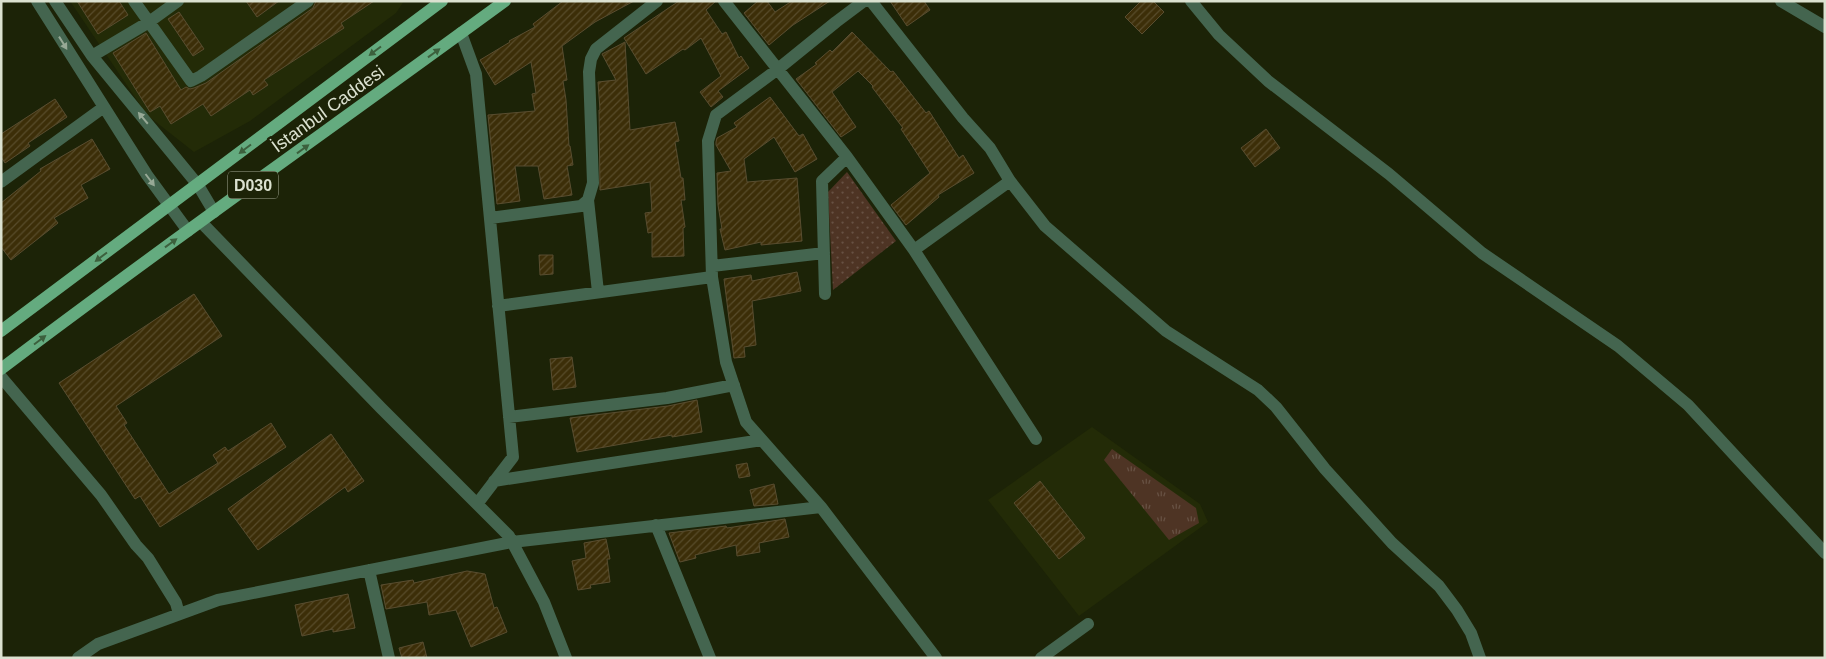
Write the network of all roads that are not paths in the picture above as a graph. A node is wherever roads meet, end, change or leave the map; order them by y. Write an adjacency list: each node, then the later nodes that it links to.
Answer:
1 (37, 1): 20 (street, one-way to 20)
2 (55, 1): 18 (street)
3 (134, 1): 15 (street)
4 (178, 1): 15 (street)
5 (308, 1): 15 (street)
6 (442, 1): 14 (main road, İstanbul Caddesi / D030)
7 (505, 1): 17 (main road, İstanbul Caddesi / D030)
8 (657, 1): 25 (street)
9 (724, 1): 19 (street)
10 (864, 1): 19 (street)
11 (871, 1): 23 (street)
12 (1781, 1): 16 (street)
13 (1196, 3): 49 (street)
14 (431, 6): 24 (main road, İstanbul Caddesi / D030, one-way to 24)
15 (149, 22): 18 (street)
16 (1825, 27)
17 (461, 33): 27 (main road, İstanbul Caddesi / D030, one-way to 17); 28 (street)
18 (92, 56): 24 (street, one-way to 18)
19 (778, 69): 21 (street); 33 (street)
20 (104, 107): 22 (street); 26 (street, one-way to 26)
21 (847, 157): 31 (street); 32 (street)
22 (2, 178)
23 (1010, 181): 31 (street); 59 (street)
24 (198, 184): 26 (main road, İstanbul Caddesi / D030); 27 (street)
25 (588, 200): 28 (street); 34 (street)
26 (170, 205): 30 (street); 37 (main road, İstanbul Caddesi / D030, one-way to 37)
27 (214, 212): 29 (main road, İstanbul Caddesi / D030)
28 (490, 218): 36 (street)
29 (201, 222): 30 (main road, İstanbul Caddesi / D030); 45 (street)
30 (188, 231): 38 (main road, İstanbul Caddesi / D030, one-way to 30)
31 (914, 250): 42 (street)
32 (824, 253): 33 (street); 35 (street)
33 (712, 272): 34 (street); 40 (street)
34 (598, 292): 36 (street)
35 (825, 294)
36 (498, 306): 41 (street)
37 (1, 331)
38 (1, 369)
39 (1, 377): 51 (street)
40 (734, 385): 41 (street); 43 (street)
41 (509, 417): 44 (street)
42 (1036, 439)
43 (762, 440): 44 (street); 46 (street)
44 (494, 481): 45 (street)
45 (477, 504): 48 (street)
46 (821, 507): 47 (street); 57 (street)
47 (656, 525): 48 (street); 56 (street)
48 (512, 542): 50 (street); 55 (street)
49 (1825, 553)
50 (368, 570): 51 (street); 54 (street)
51 (179, 614): 53 (street)
52 (1088, 624): 58 (street)
53 (78, 658)
54 (389, 658)
55 (566, 658)
56 (710, 658)
57 (936, 658)
58 (1041, 658)
59 (1480, 658)

